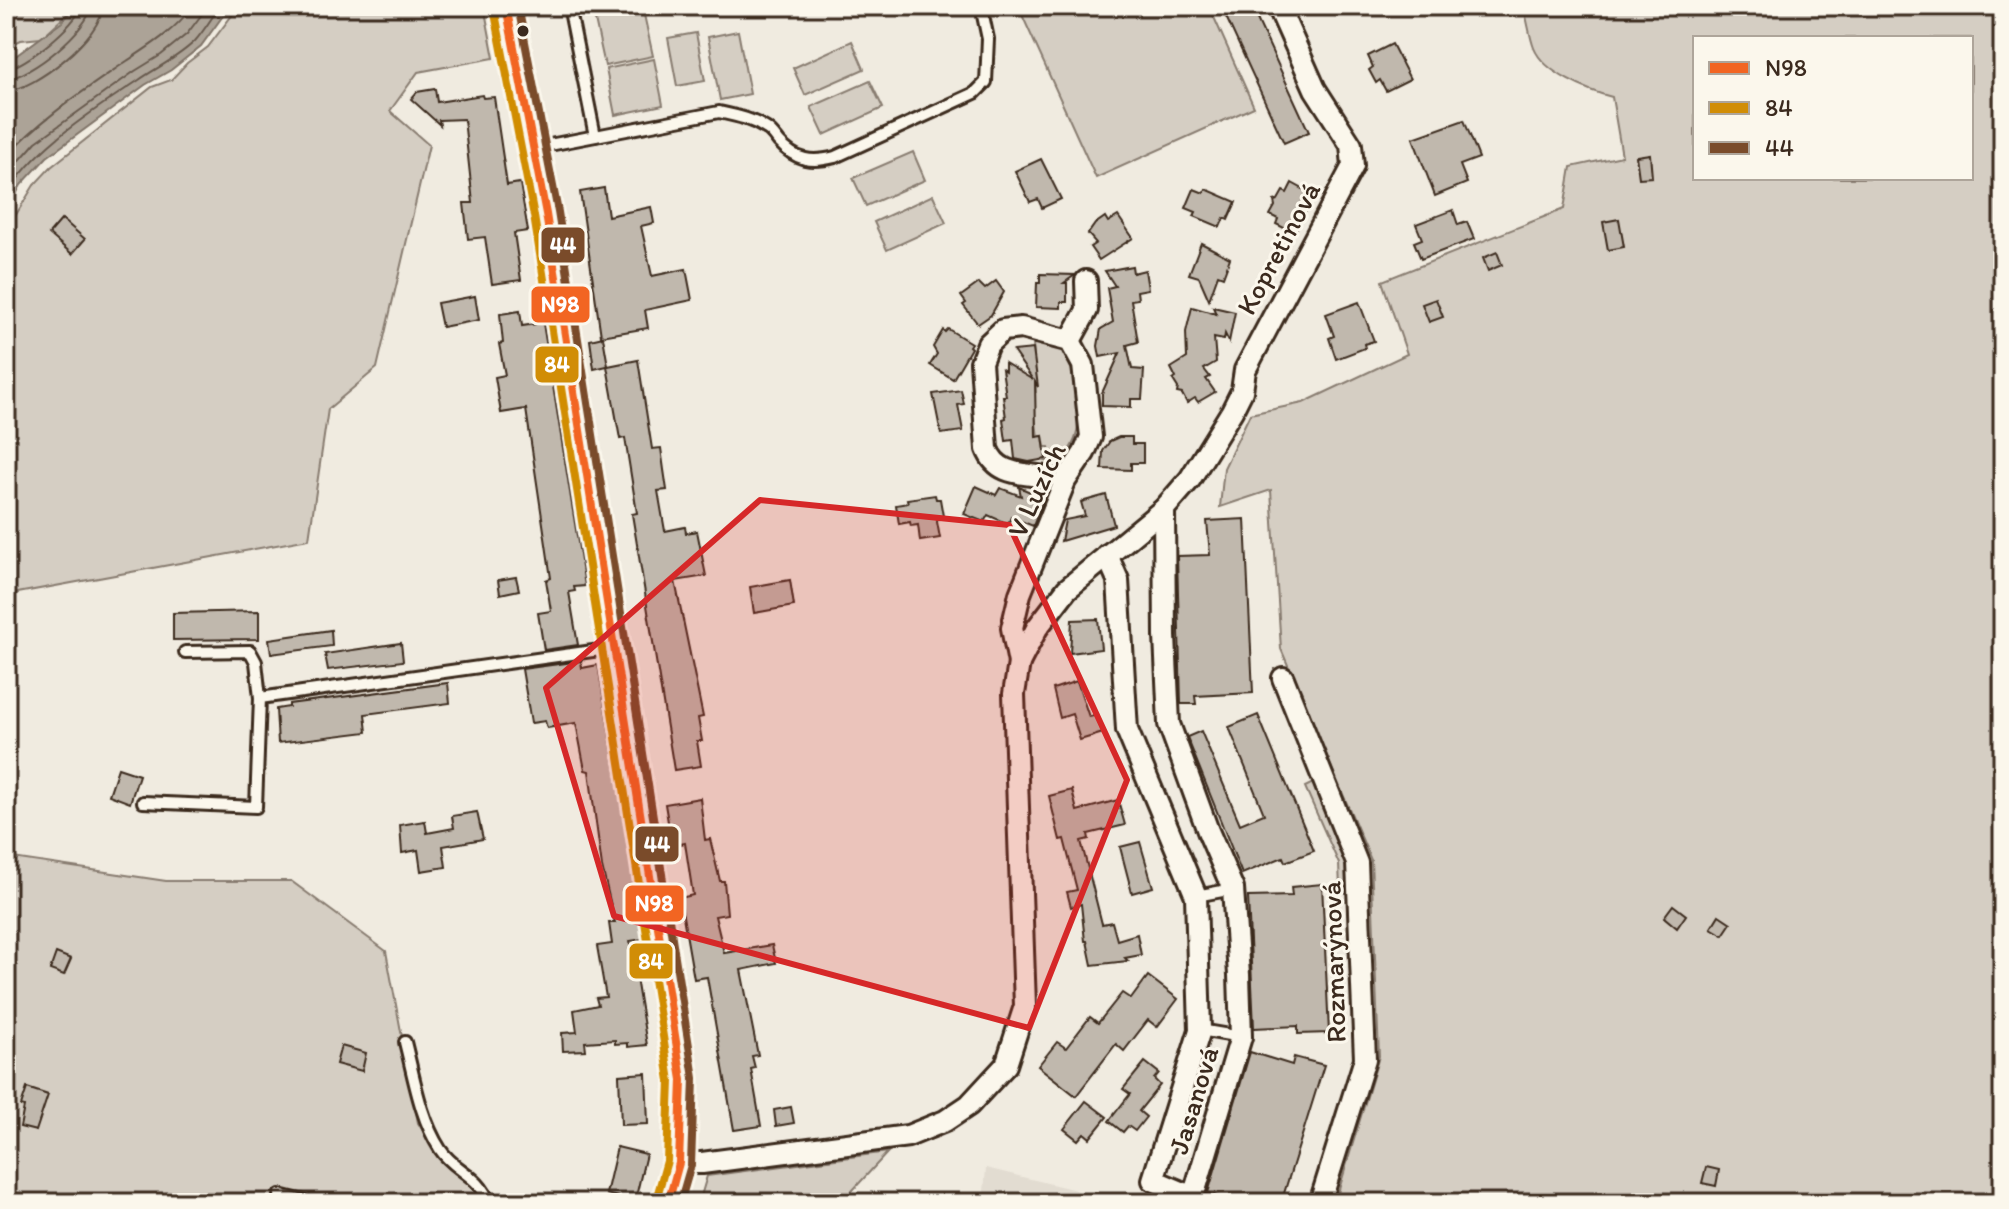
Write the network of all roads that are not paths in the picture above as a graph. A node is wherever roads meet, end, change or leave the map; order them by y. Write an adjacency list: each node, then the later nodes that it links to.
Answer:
1 (506, 6): 6 (street)
2 (569, 6): 5 (lane)
3 (981, 6): 5 (lane)
4 (1278, 6): 10 (street, Kopretinová)
5 (595, 136): 6 (lane)
6 (532, 149): 12 (street)
7 (1086, 281): 8 (street)
8 (1070, 341): 9 (street, V Luzích); 14 (street, V Luzích)
9 (1046, 477)
10 (1164, 509): 11 (street); 18 (street, Jasanová)
11 (1107, 555): 14 (street); 19 (street, Jasanová)
12 (616, 648): 16 (lane); 23 (street)
13 (185, 652): 16 (lane)
14 (1019, 663): 23 (street)
15 (1283, 678): 28 (street, Rozmarýnová)
16 (260, 698): 17 (lane)
17 (143, 802)
18 (1233, 889): 19 (lane); 21 (street, Jasanová)
19 (1196, 896): 20 (street, Jasanová)
20 (1200, 1030): 21 (lane); 21 (street, Jasanová)
21 (1241, 1037)
22 (405, 1042): 26 (lane)
23 (679, 1163): 27 (street)
24 (280, 1195): 25 (lane)
25 (312, 1203)
26 (489, 1203)
27 (668, 1203)
28 (1320, 1203)

